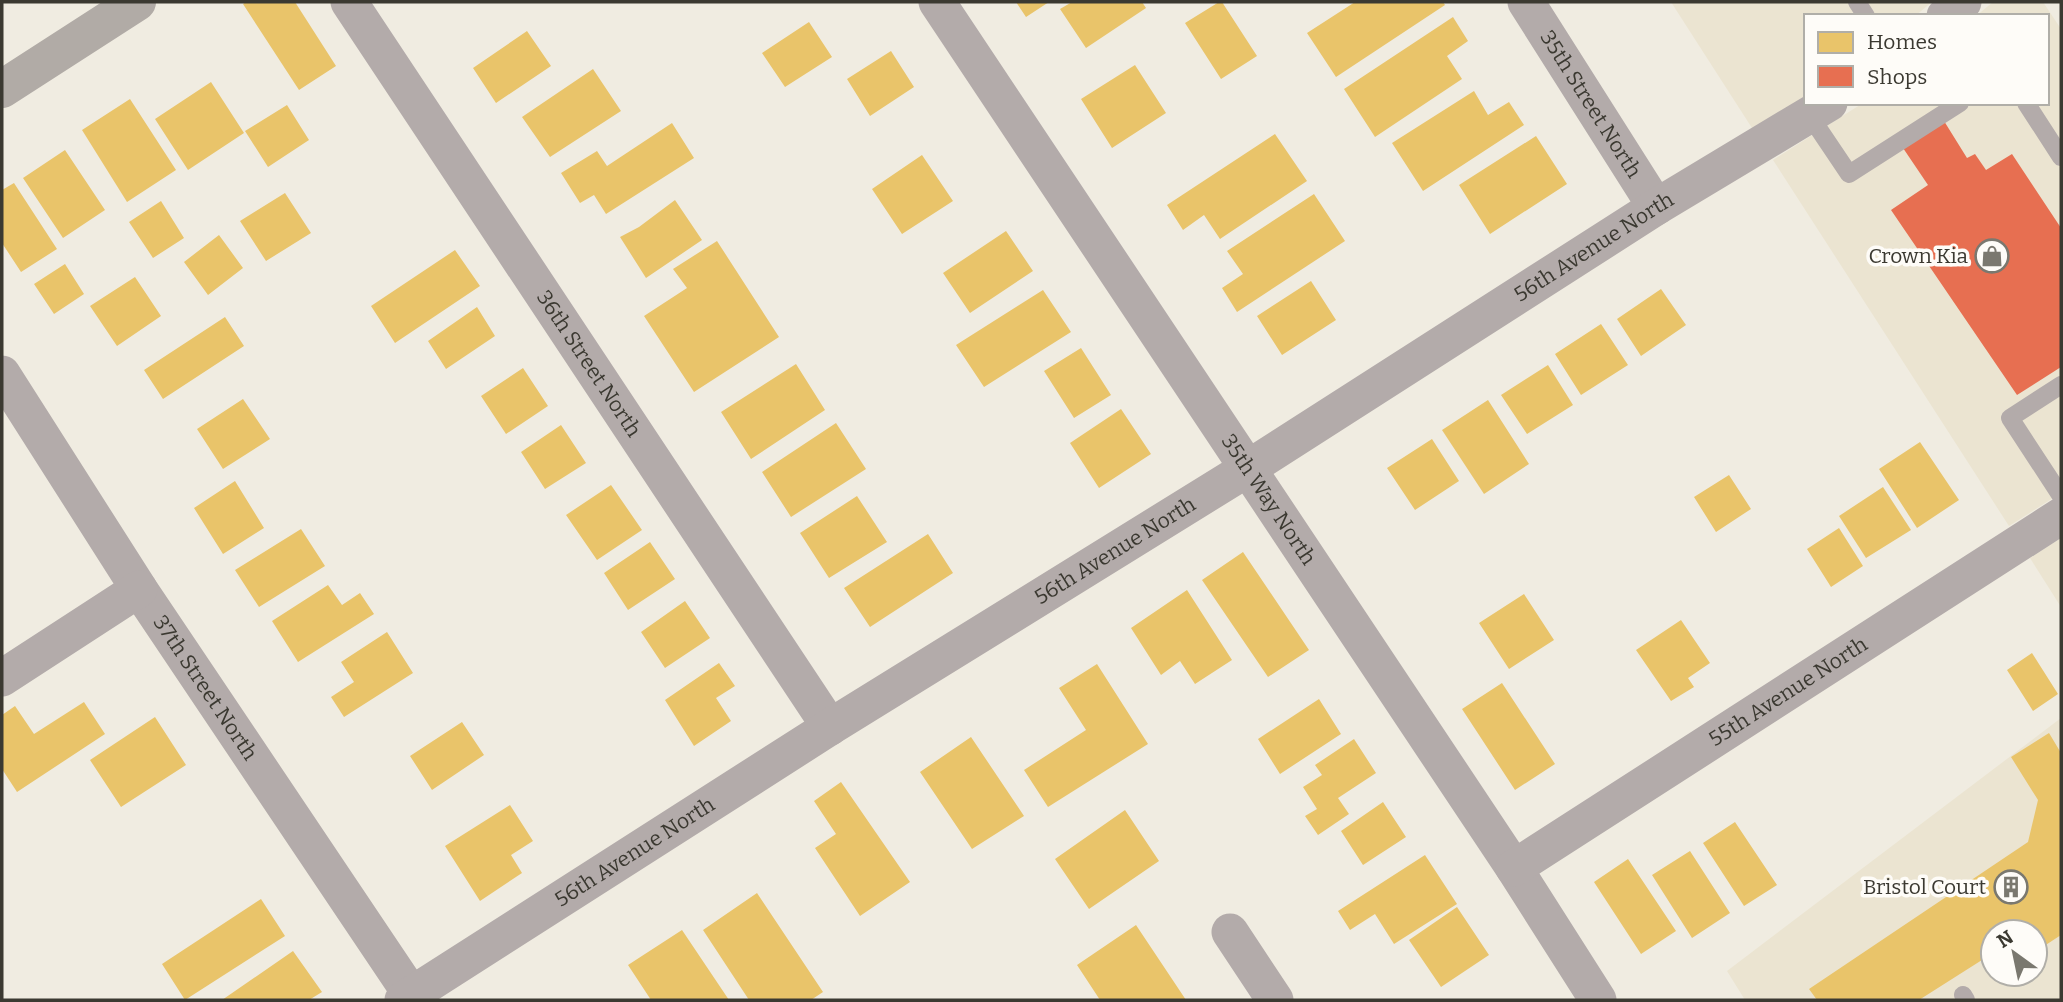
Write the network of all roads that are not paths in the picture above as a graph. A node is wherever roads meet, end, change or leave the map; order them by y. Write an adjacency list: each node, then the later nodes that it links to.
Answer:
1 (137, 2): 5 (street)
2 (349, 2): 18 (street, 36th Street North)
3 (937, 2): 13 (street, 35th Way North)
4 (1526, 2): 10 (street, 35th Street North)
5 (2, 89)
6 (1957, 105): 8 (lane)
7 (2027, 105): 9 (lane)
8 (1819, 110): 10 (street, 56th Avenue North)
9 (2061, 157)
10 (1656, 207): 13 (street, 56th Avenue North)
11 (2, 374): 16 (street, 37th Street North)
12 (2061, 386): 14 (lane)
13 (1247, 469): 18 (street, 56th Avenue North); 19 (street, 35th Way North)
14 (2061, 496)
15 (2061, 516): 19 (street, 55th Avenue North)
16 (139, 589): 17 (street); 21 (street, 37th Street North)
17 (2, 678)
18 (830, 727): 21 (street, 56th Avenue North)
19 (1514, 869): 23 (street, 35th Way North)
20 (1230, 932): 22 (street)
21 (410, 998)
22 (1275, 1000)
23 (1598, 1000)

